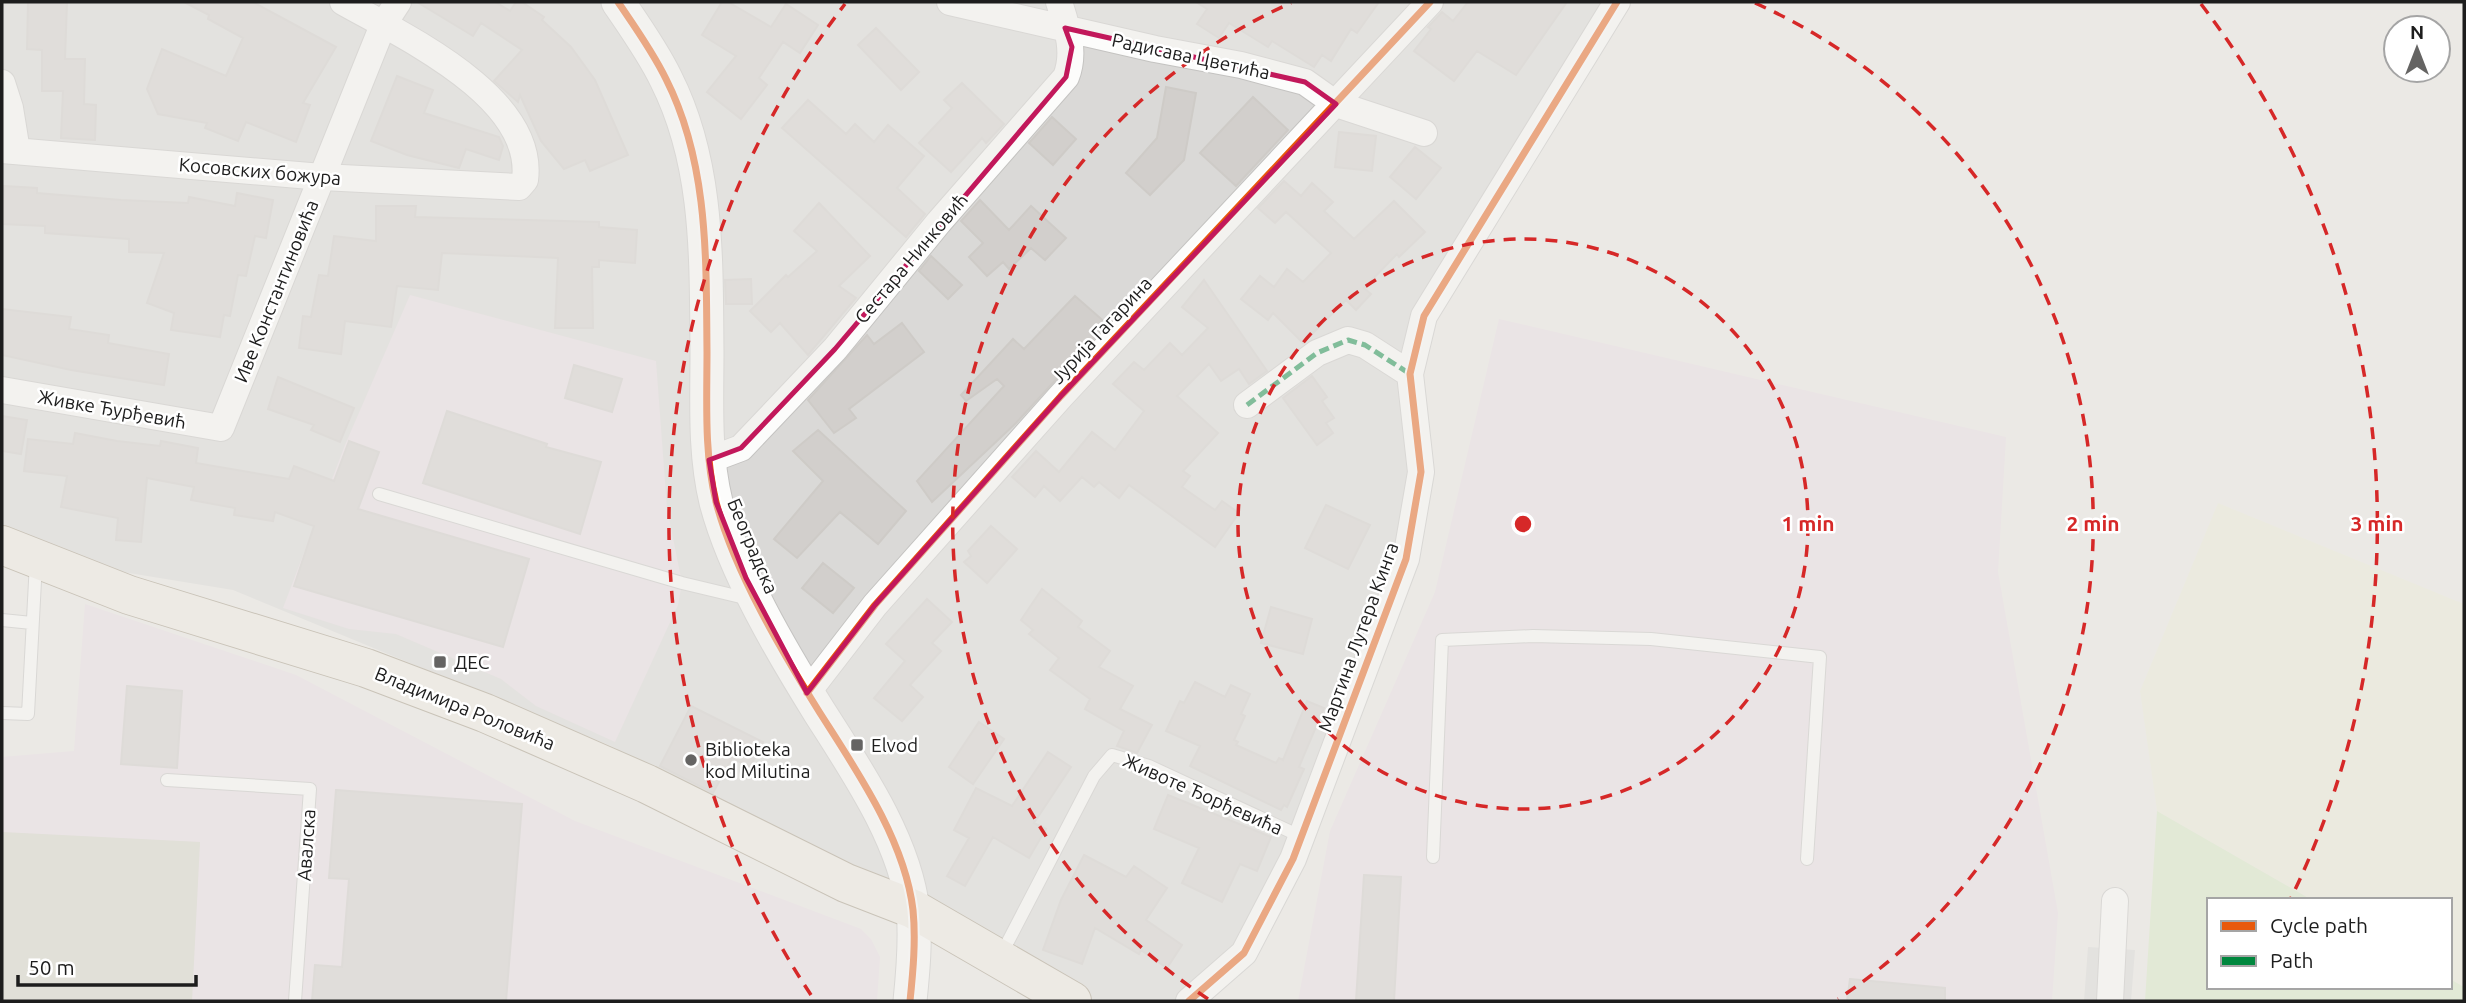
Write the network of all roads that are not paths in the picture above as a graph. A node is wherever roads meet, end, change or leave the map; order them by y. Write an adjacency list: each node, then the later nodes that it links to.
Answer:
1 (343, 2): 8 (street)
2 (398, 2): 8 (street, Иве Константиновића)
3 (618, 2): 19 (street, Београдска)
4 (950, 2): 9 (street, Радисава Цветића)
5 (1059, 2): 9 (street, Сестара Нинковић)
6 (1430, 2): 11 (street, Јурија Гагарина)
7 (1617, 2): 15 (street, Мартина Лутера Кинга)
8 (383, 24): 14 (street, Иве Константиновића); 14 (street, Косовских божура)
9 (1065, 28): 11 (street, Радисава Цветића); 19 (street, Сестара Нинковић)
10 (2, 83): 13 (street)
11 (1336, 104): 12 (street, Радисава Цветића); 25 (street, Јурија Гагарина)
12 (1424, 133)
13 (10, 150): 14 (street, Косовских божура)
14 (322, 177): 18 (street, Иве Константиновића)
15 (1410, 374): 17 (street); 28 (street, Мартина Лутера Кинга)
16 (2, 390): 18 (street, Живке Ђурђевић)
17 (1247, 405)
18 (221, 428)
19 (709, 460): 22 (street, Београдска)
20 (379, 494): 22 (lane)
21 (19, 551): 24 (lane); 32 (main road, Владимира Роловића)
22 (758, 601): 25 (street, Београдска)
23 (2, 620): 24 (lane)
24 (32, 623): 26 (lane)
25 (807, 693): 32 (street, Београдска)
26 (2, 713)
27 (167, 780): 34 (lane, Авалска)
28 (1302, 837): 33 (lane, Животе Ђорђевића); 37 (street, Мартина Лутера Кинга)
29 (1433, 857): 30 (lane)
30 (1807, 859)
31 (2115, 901): 38 (street)
32 (913, 909): 33 (main road, Владимира Роловића); 35 (street, Београдска)
33 (999, 959): 36 (main road, Владимира Роловића)
34 (295, 1001)
35 (910, 1001)
36 (1072, 1001)
37 (1189, 1001)
38 (2110, 1001)

